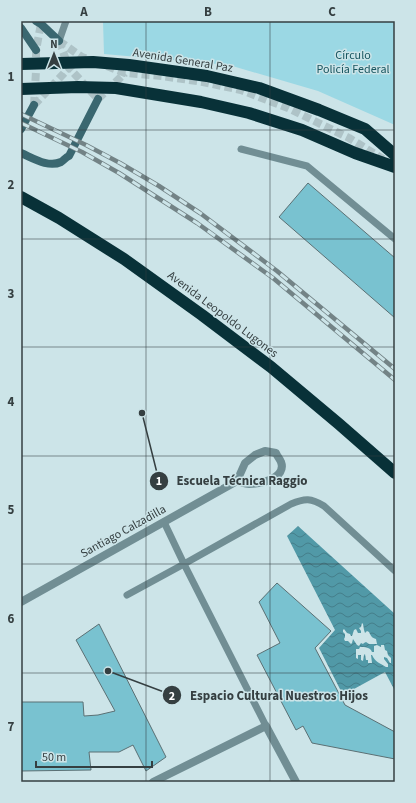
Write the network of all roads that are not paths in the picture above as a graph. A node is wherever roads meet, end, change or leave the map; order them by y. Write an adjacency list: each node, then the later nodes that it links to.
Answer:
1 (66, 21): 4 (lane)
2 (40, 22): 4 (street)
3 (21, 28): 5 (street)
4 (59, 41)
5 (36, 50)
6 (21, 64): 13 (highway, Avenida General Paz)
7 (21, 89): 14 (highway)
8 (98, 99): 12 (street)
9 (34, 105): 10 (street)
10 (21, 129)
11 (241, 149): 16 (lane)
12 (21, 153)
13 (395, 155)
14 (395, 167)
15 (21, 197): 17 (highway, Avenida Leopoldo Lugones)
16 (395, 239)
17 (395, 474)
18 (237, 481): 18 (street); 19 (street, Santiago Calzadilla)
19 (164, 522): 20 (lane); 23 (street, Santiago Calzadilla)
20 (184, 564): 21 (lane); 22 (lane); 24 (lane)
21 (395, 571)
22 (127, 595)
23 (21, 602)
24 (266, 726): 25 (street); 26 (street)
25 (153, 782)
26 (296, 782)

